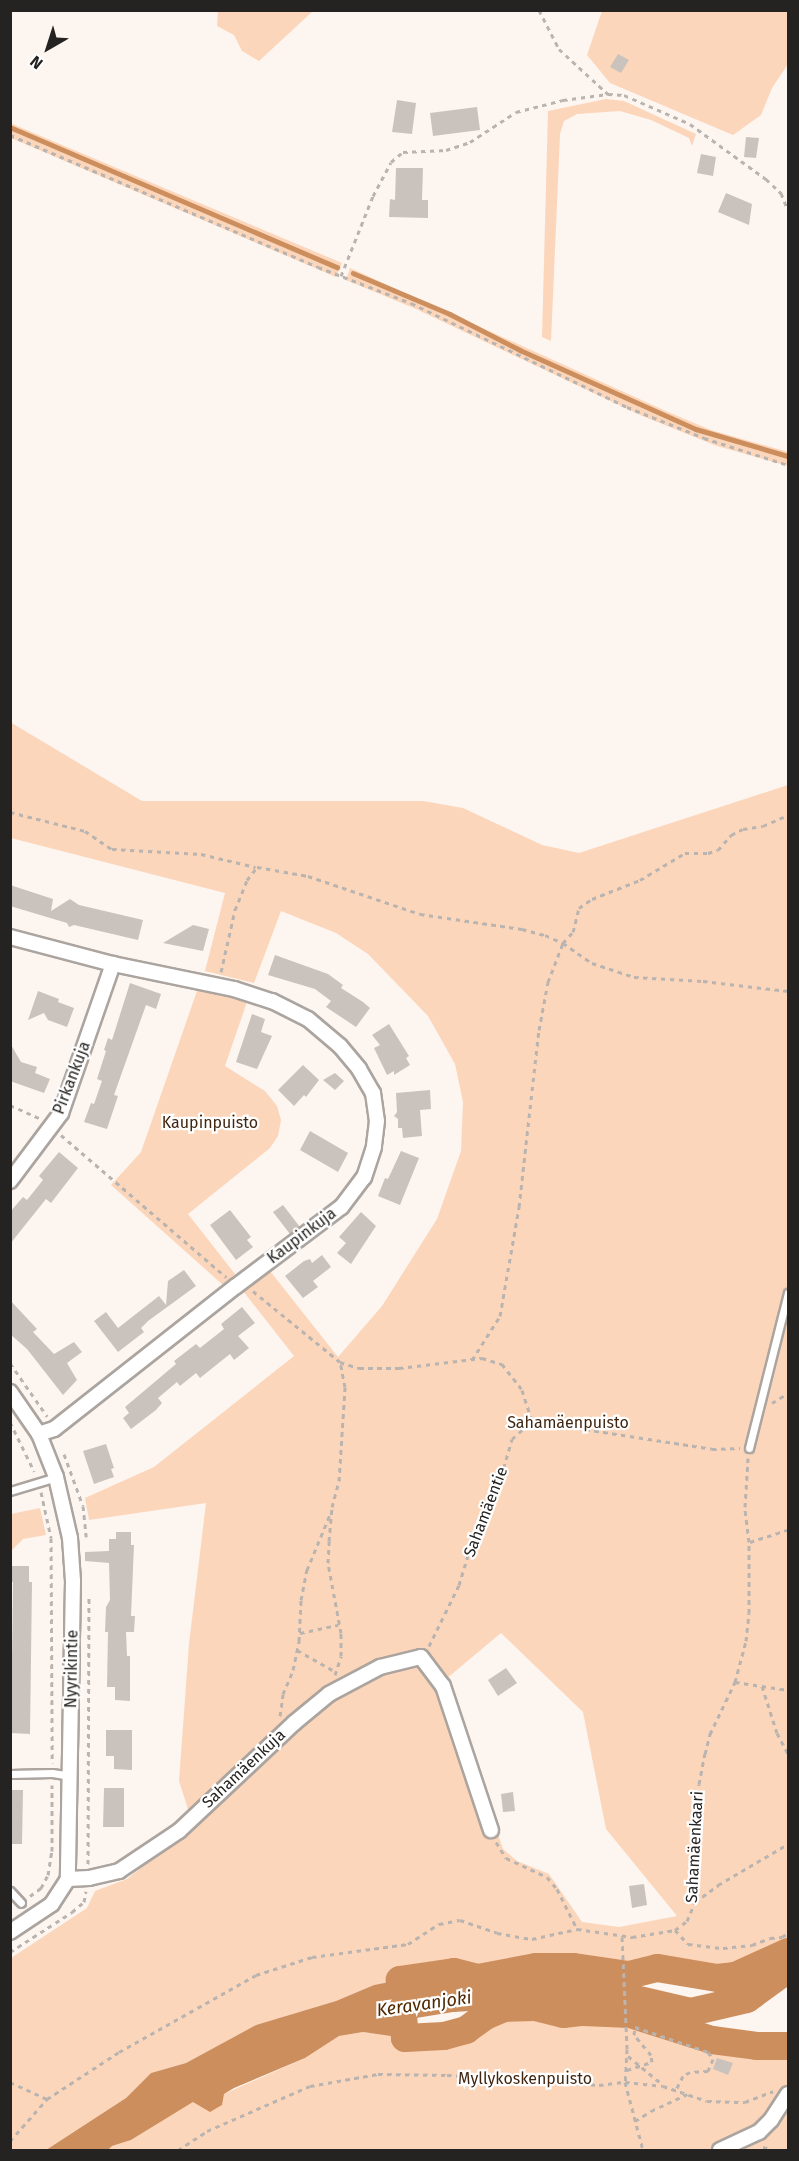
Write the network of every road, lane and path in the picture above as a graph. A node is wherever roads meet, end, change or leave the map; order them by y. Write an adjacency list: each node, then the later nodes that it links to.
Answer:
1 (539, 10): 2 (path)
2 (608, 94): 4 (path); 5 (path)
3 (10, 135): 5 (path)
4 (789, 210)
5 (341, 276): 6 (path)
6 (789, 465)
7 (10, 812): 9 (path)
8 (789, 815): 11 (path)
9 (257, 867): 11 (path); 13 (path)
10 (10, 937): 12 (street, Kaupinkuja)
11 (563, 943): 14 (path); 20 (path)
12 (112, 964): 13 (street, Kaupinkuja); 16 (street, Pirkankuja)
13 (216, 985): 18 (street, Kaupinkuja)
14 (789, 991)
15 (10, 1105): 16 (path)
16 (52, 1127): 17 (street, Pirkankuja); 18 (path)
17 (10, 1181)
18 (236, 1286): 21 (path); 25 (street, Kaupinkuja)
19 (789, 1293): 26 (lane)
20 (472, 1360): 21 (path); 23 (path)
21 (340, 1362): 30 (path)
22 (10, 1392): 25 (street, Nyyrikintie)
23 (532, 1421): 26 (path); 36 (path, Sahamäentie)
24 (10, 1422): 28 (path)
25 (39, 1434): 27 (street, Nyyrikintie)
26 (749, 1448): 32 (path, Sahamäenkaari)
27 (56, 1477): 28 (lane); 46 (street, Nyyrikintie)
28 (39, 1483): 29 (lane); 44 (path)
29 (10, 1491)
30 (332, 1507): 33 (path); 34 (path)
31 (789, 1530): 32 (path)
32 (749, 1542): 38 (path, Sahamäenkaari)
33 (338, 1625): 34 (path); 37 (path)
34 (300, 1633): 35 (path)
35 (297, 1650): 37 (path); 42 (path)
36 (421, 1657): 41 (street, Sahamäenkuja); 47 (street)
37 (336, 1672): 41 (path)
38 (735, 1682): 39 (path); 51 (path, Sahamäenkaari)
39 (762, 1686): 40 (path); 43 (path)
40 (789, 1690)
41 (329, 1694): 42 (street, Sahamäenkuja)
42 (276, 1740): 49 (street, Sahamäenkuja)
43 (789, 1754)
44 (52, 1773): 45 (lane); 46 (lane); 52 (path)
45 (10, 1774)
46 (70, 1776): 49 (street, Nyyrikintie)
47 (491, 1830): 53 (path)
48 (789, 1844): 51 (path)
49 (68, 1879): 55 (street)
50 (10, 1890): 52 (lane)
51 (694, 1902): 54 (path, Sahamäenkaari)
52 (21, 1903)
53 (577, 1929): 57 (path); 67 (path)
54 (675, 1930): 56 (path); 57 (path)
55 (10, 1932)
56 (789, 1933)
57 (622, 1937): 58 (path)
58 (627, 2055): 59 (path); 60 (path)
59 (639, 2067): 60 (path); 63 (path); 64 (path)
60 (627, 2070): 62 (path)
61 (10, 2082): 67 (path)
62 (625, 2082): 63 (path); 68 (path); 70 (path)
63 (663, 2085): 64 (path)
64 (676, 2090): 66 (path)
65 (783, 2092): 66 (path); 72 (street)
66 (687, 2094): 68 (path)
67 (47, 2099): 69 (path)
68 (635, 2121): 71 (path)
69 (10, 2141)
70 (178, 2151)
71 (643, 2151)
72 (720, 2151)

